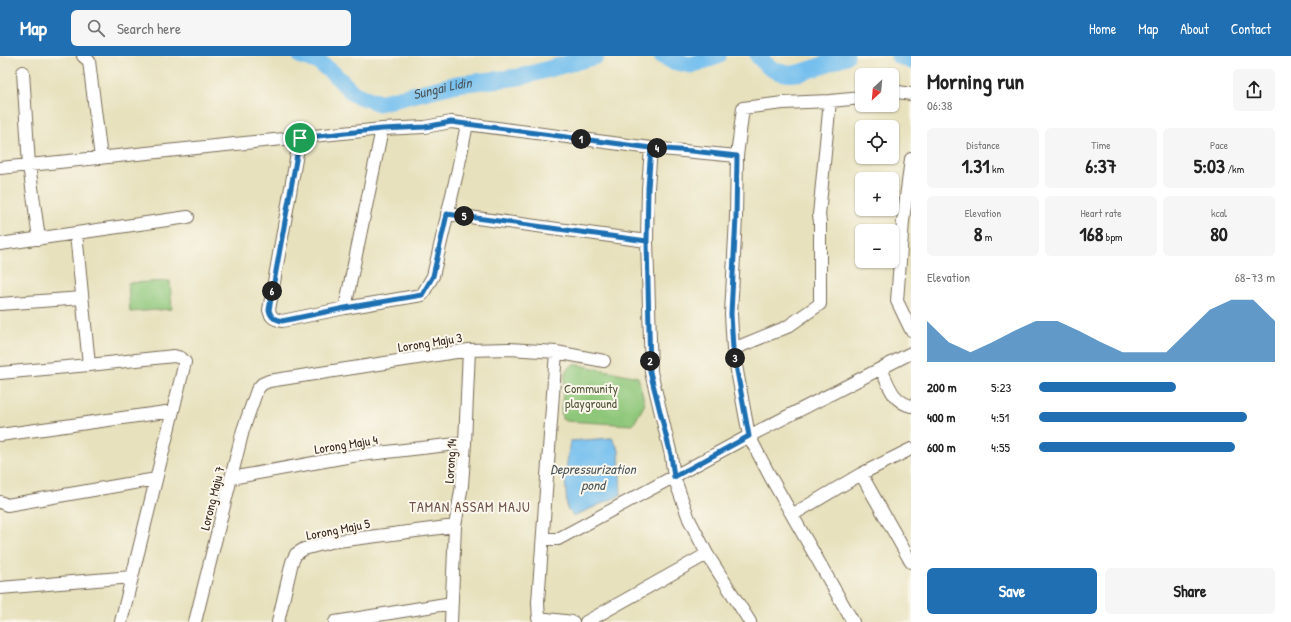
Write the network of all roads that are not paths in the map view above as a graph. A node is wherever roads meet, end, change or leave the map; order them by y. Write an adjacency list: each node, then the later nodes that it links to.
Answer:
1 (83, 56): 12 (street)
2 (24, 72): 14 (street)
3 (899, 92): 4 (street)
4 (911, 94)
5 (855, 99): 6 (street)
6 (830, 101): 11 (street); 27 (street)
7 (467, 124): 8 (street); 10 (street); 17 (street)
8 (382, 129): 9 (street); 25 (street)
9 (300, 138): 12 (street); 25 (street)
10 (651, 148): 11 (street); 21 (street)
11 (737, 156): 27 (street)
12 (101, 158): 14 (street)
13 (911, 159): 16 (street)
14 (29, 165): 15 (street); 20 (street)
15 (0, 168)
16 (908, 206): 26 (street)
17 (447, 214): 21 (street); 25 (street)
18 (188, 217): 19 (street)
19 (76, 233): 20 (street); 23 (street)
20 (39, 239): 22 (street)
21 (647, 241): 43 (street)
22 (0, 244)
23 (82, 298): 24 (street); 32 (street)
24 (0, 304)
25 (345, 308)
26 (911, 330)
27 (733, 349): 39 (street)
28 (469, 350): 29 (street, Lorong Maju 3); 35 (street, Lorong Maju 3); 40 (street, Lorong 14)
29 (556, 352): 31 (street, Lorong Maju 3); 49 (street)
30 (911, 353): 33 (street)
31 (604, 361)
32 (88, 365): 34 (street); 37 (street)
33 (881, 369): 36 (street); 39 (street)
34 (0, 373)
35 (262, 384): 44 (street, Lorong Maju 7)
36 (911, 406)
37 (173, 411): 38 (street); 45 (street)
38 (0, 435)
39 (749, 436): 43 (street); 47 (street)
40 (465, 443): 44 (street, Lorong Maju 4); 48 (street, Lorong 14)
41 (911, 448): 42 (street)
42 (861, 474): 47 (street); 50 (street)
43 (674, 477): 49 (street); 51 (street)
44 (231, 478): 58 (street, Lorong Maju 7)
45 (156, 479): 46 (street); 53 (street)
46 (0, 502)
47 (792, 515): 65 (street)
48 (455, 526): 55 (street, Lorong 14); 59 (street, Lorong Maju 5)
49 (543, 539): 56 (street)
50 (907, 545): 52 (street)
51 (707, 554): 63 (street); 64 (street)
52 (911, 562)
53 (132, 577): 54 (street); 57 (street)
54 (0, 588)
55 (452, 603): 60 (street); 61 (street, Lorong 14)
56 (539, 620): 62 (street)
57 (121, 622)
58 (195, 622)
59 (278, 622)
60 (335, 622)
61 (451, 622)
62 (573, 622)
63 (586, 622)
64 (748, 622)
65 (853, 622)

